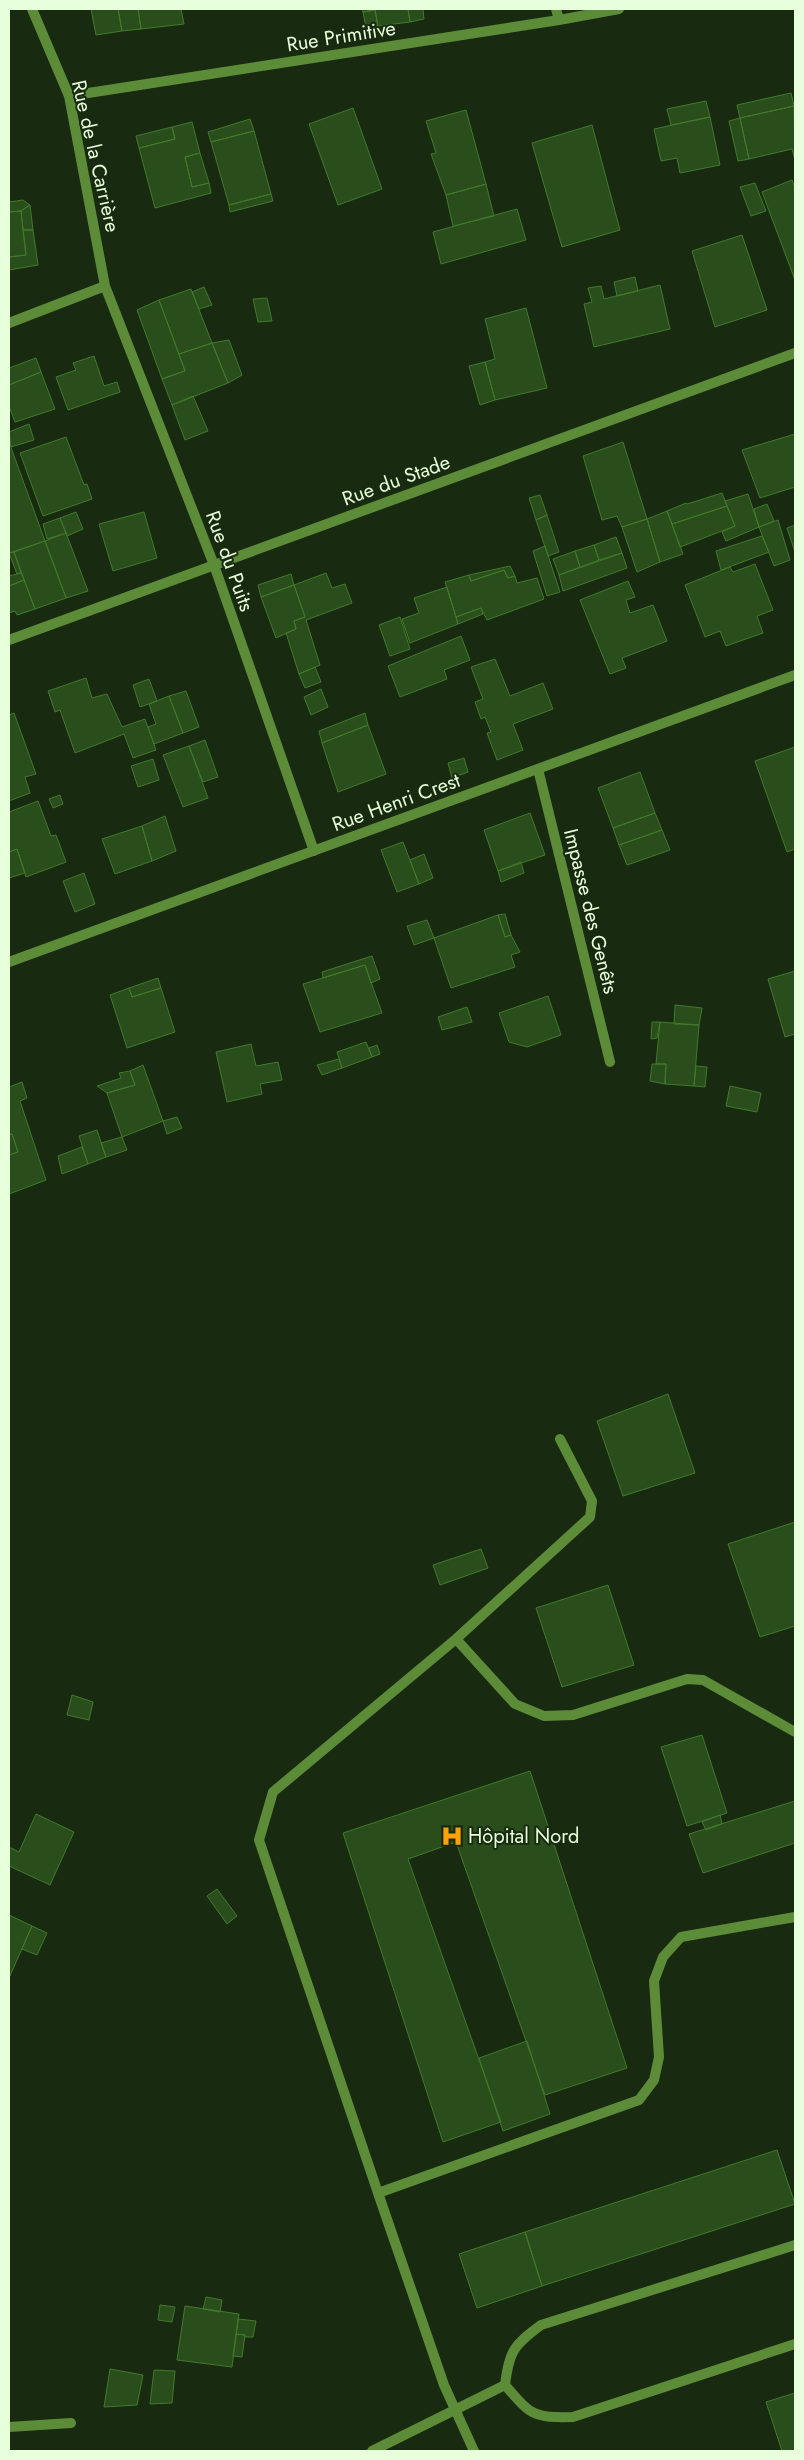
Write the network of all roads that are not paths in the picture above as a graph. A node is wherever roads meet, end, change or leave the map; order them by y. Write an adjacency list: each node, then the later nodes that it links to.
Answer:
1 (32, 9): 5 (street, Rue de la Carrière)
2 (556, 9): 4 (street)
3 (619, 9): 4 (street, Rue Primitive)
4 (559, 20): 5 (street, Rue Primitive)
5 (68, 96): 6 (street, Rue de la Carrière)
6 (105, 286): 7 (street); 9 (street, Rue du Puits)
7 (9, 323)
8 (795, 354): 9 (street, Rue du Stade)
9 (214, 565): 10 (street, Rue du Stade); 13 (street, Rue du Puits)
10 (9, 640)
11 (795, 675): 12 (street, Rue Henri Crest)
12 (538, 769): 13 (street, Rue Henri Crest); 15 (street, Impasse des Genêts)
13 (314, 851): 14 (street, Rue Henri Crest)
14 (9, 962)
15 (610, 1062)
16 (560, 1439): 17 (street)
17 (456, 1638): 18 (street); 20 (street)
18 (795, 1732)
19 (795, 1917): 20 (street)
20 (378, 2192): 24 (street)
21 (795, 2244): 23 (street)
22 (795, 2344): 23 (street)
23 (505, 2385): 24 (street)
24 (455, 2410): 27 (street); 28 (street)
25 (71, 2423): 26 (street)
26 (9, 2427)
27 (372, 2451)
28 (474, 2451)

